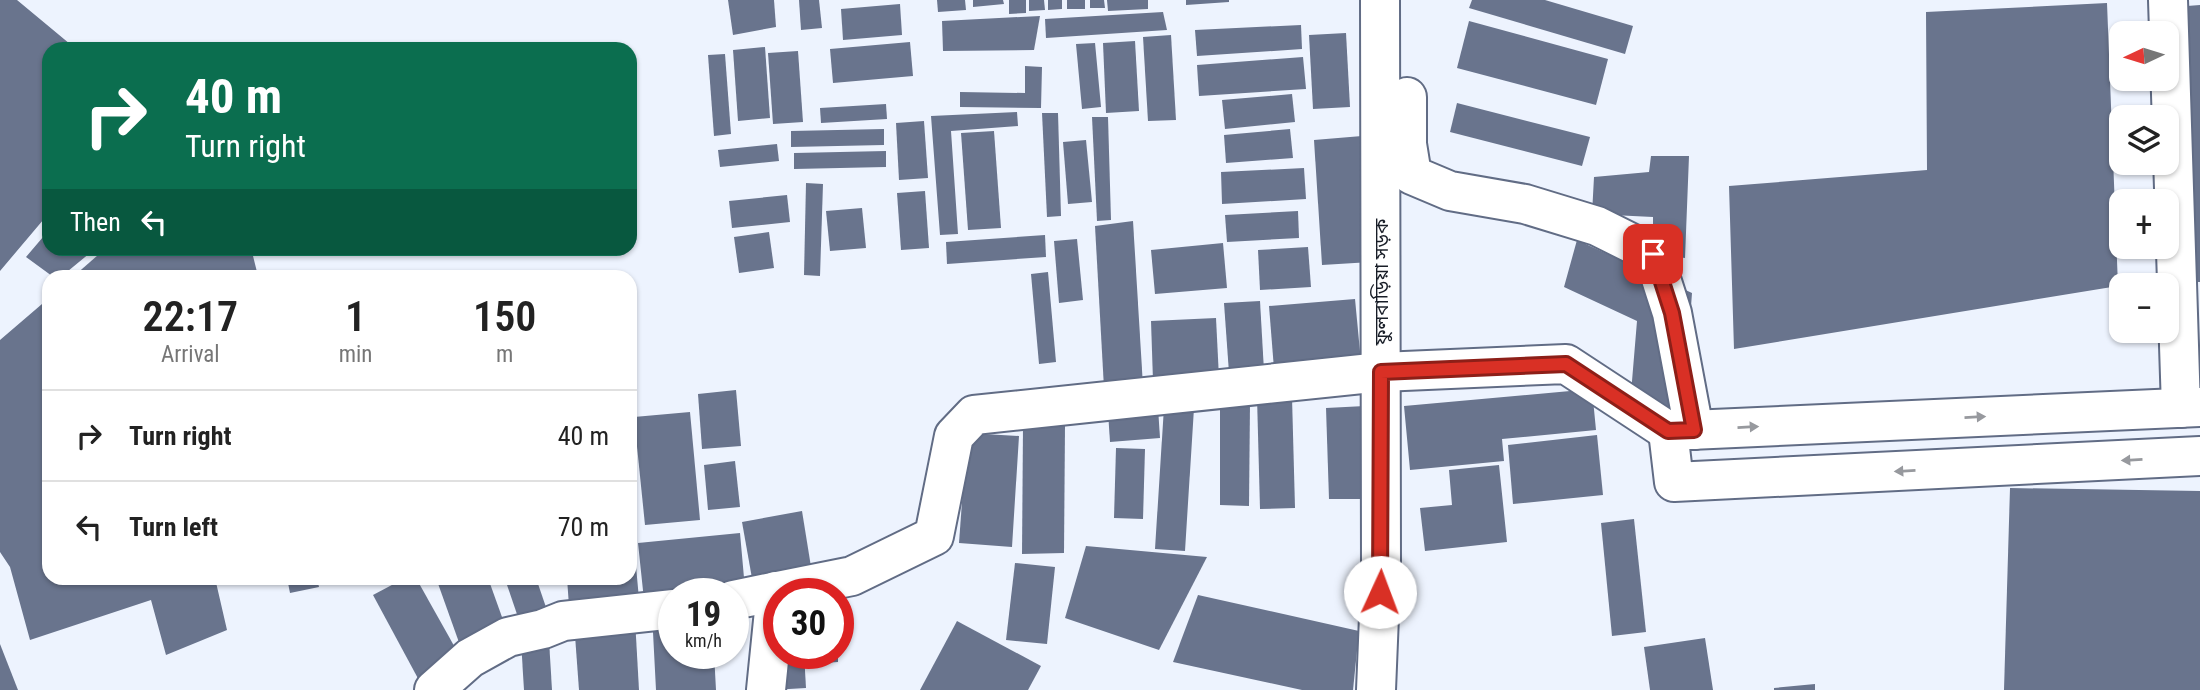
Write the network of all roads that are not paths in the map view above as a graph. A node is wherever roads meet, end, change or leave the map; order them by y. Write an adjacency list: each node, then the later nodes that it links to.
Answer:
1 (1380, 0): 4 (street, ফুলবাড়িয়া সড়ক)
2 (1406, 0): 6 (street)
3 (2168, 0): 5 (street)
4 (1381, 372): 6 (street); 8 (street); 13 (street, ফুলবাড়িয়া সড়ক)
5 (2190, 407): 6 (street, one-way to 5)
6 (1681, 430): 7 (street, one-way to 6)
7 (2200, 456)
8 (842, 578)
9 (658, 611): 11 (street)
10 (768, 669): 12 (street)
11 (434, 690)
12 (766, 690)
13 (1376, 690)

